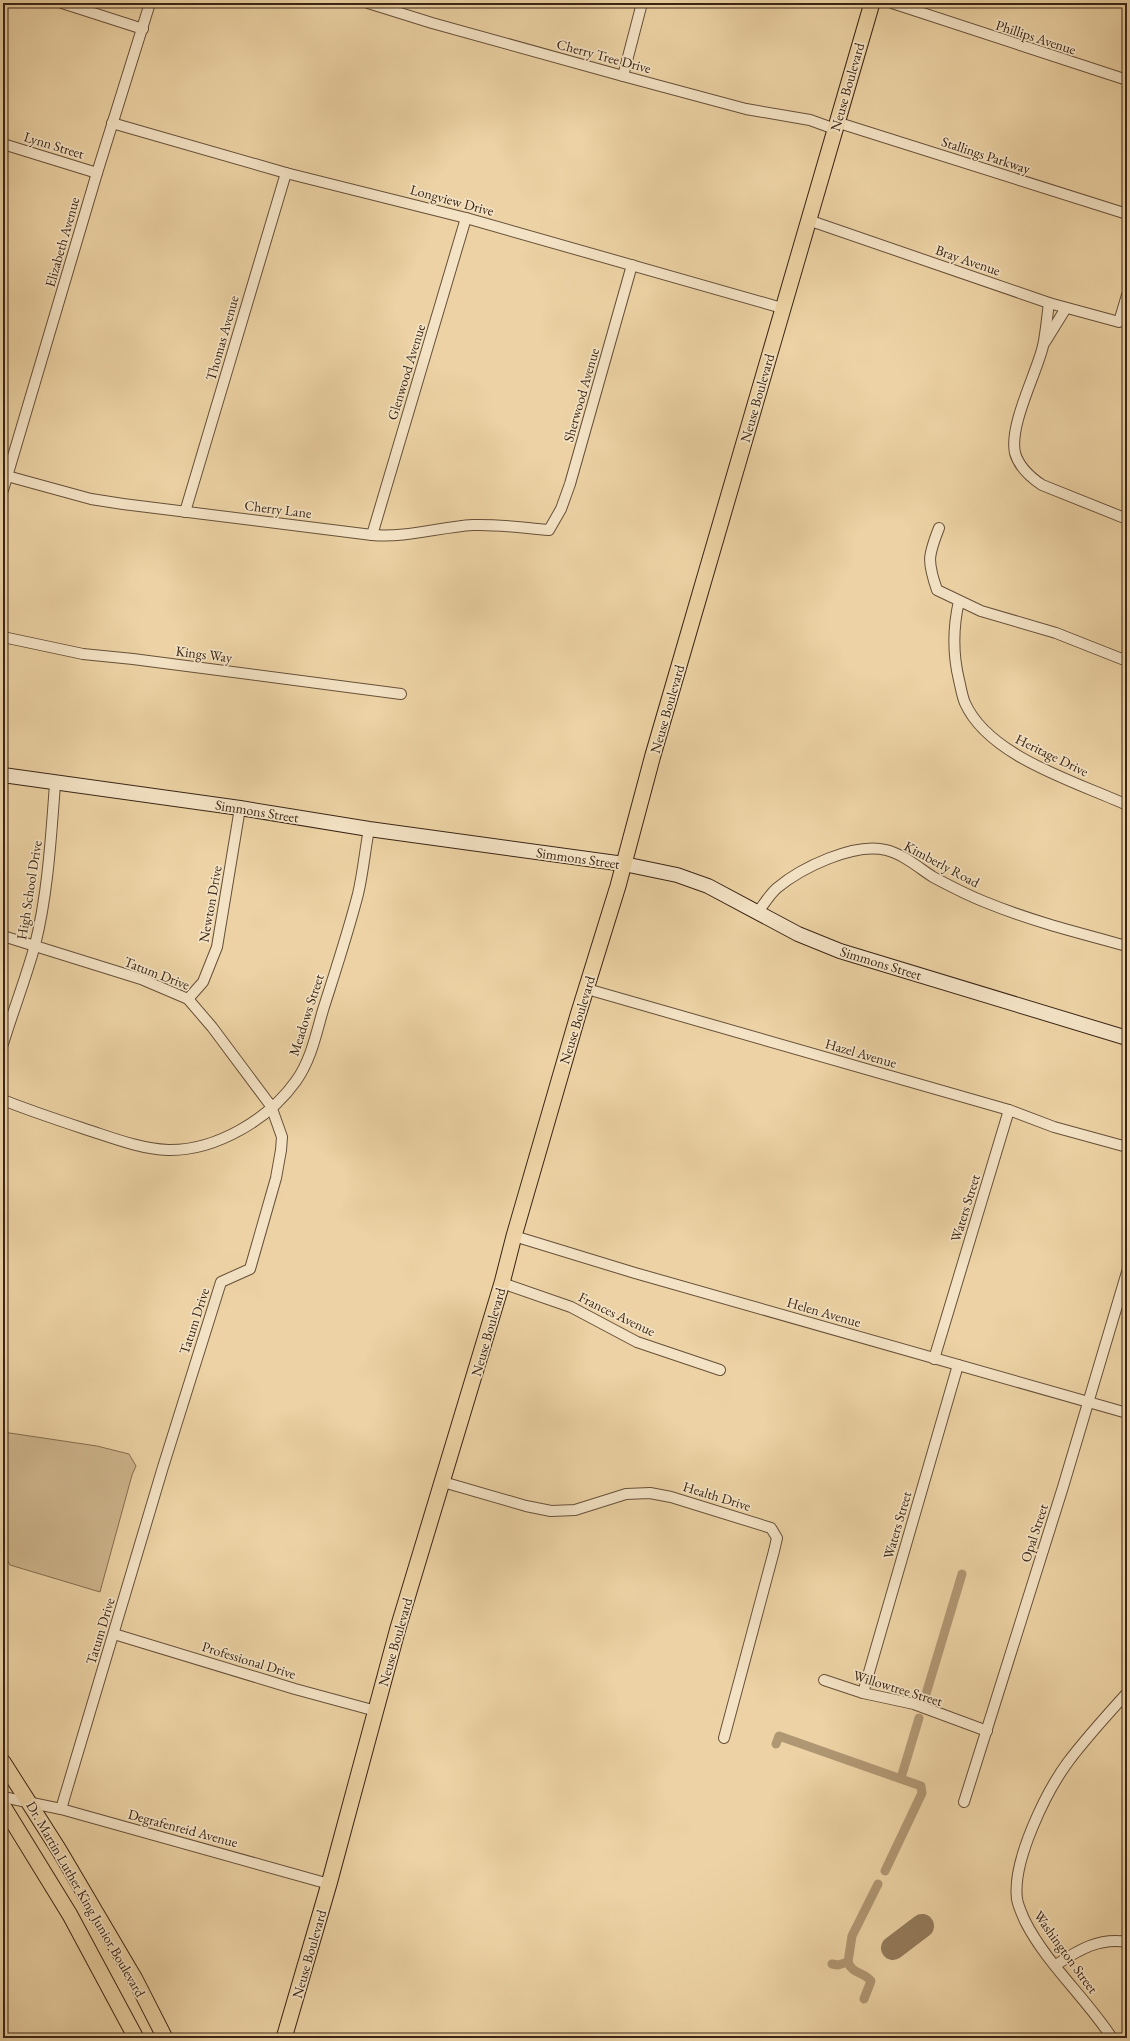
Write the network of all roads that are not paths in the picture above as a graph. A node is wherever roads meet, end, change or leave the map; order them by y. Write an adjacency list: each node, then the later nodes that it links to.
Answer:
1 (62, 3): 7 (street)
2 (150, 3): 7 (street, Elizabeth Avenue)
3 (368, 3): 8 (street, Cherry Tree Drive)
4 (642, 3): 8 (street)
5 (872, 3): 11 (main road, Neuse Boulevard)
6 (892, 3): 9 (street, Phillips Avenue)
7 (143, 29): 10 (street, Elizabeth Avenue)
8 (623, 76): 11 (street, Cherry Tree Drive)
9 (1127, 80)
10 (112, 123): 13 (street, Elizabeth Avenue); 14 (street, Longview Drive)
11 (835, 126): 15 (street, Stallings Parkway); 17 (main road, Neuse Boulevard)
12 (3, 144): 13 (street, Lynn Street)
13 (97, 173): 24 (street, Elizabeth Avenue)
14 (286, 173): 16 (street, Longview Drive); 26 (street, Thomas Avenue)
15 (1127, 214)
16 (466, 218): 18 (street, Longview Drive); 30 (street, Glenwood Avenue)
17 (808, 220): 20 (street, Bray Avenue); 21 (main road, Neuse Boulevard)
18 (632, 265): 21 (street, Longview Drive); 29 (street, Sherwood Avenue)
19 (1127, 294): 22 (street, Bray Avenue)
20 (1049, 303): 22 (street, Bray Avenue); 23 (street)
21 (782, 308): 40 (main road, Neuse Boulevard)
22 (1066, 308): 23 (street)
23 (1043, 346): 27 (street)
24 (7, 476): 25 (street, Elizabeth Avenue); 26 (street, Cherry Lane)
25 (3, 490)
26 (185, 512): 30 (street, Cherry Lane)
27 (1127, 519)
28 (939, 528): 31 (street)
29 (549, 530): 30 (street, Cherry Lane)
30 (372, 535)
31 (959, 602): 33 (street); 37 (street, Heritage Drive)
32 (3, 637): 34 (street, Kings Way)
33 (1127, 661)
34 (402, 694)
35 (3, 775): 36 (street, Simmons Street)
36 (55, 784): 38 (street, Simmons Street); 43 (street, High School Drive)
37 (1127, 805)
38 (240, 808): 39 (street, Simmons Street); 46 (street, Newton Drive)
39 (369, 829): 40 (street, Simmons Street); 50 (street, Meadows Street)
40 (624, 864): 41 (street, Simmons Street); 45 (main road, Neuse Boulevard)
41 (758, 912): 44 (street, Kimberly Road); 47 (street, Simmons Street)
42 (3, 936): 43 (street, Tatum Drive)
43 (34, 946): 46 (street, Tatum Drive); 48 (street, High School Drive)
44 (1127, 946)
45 (587, 989): 51 (street, Hazel Avenue); 53 (main road, Neuse Boulevard)
46 (188, 999): 50 (street, Tatum Drive)
47 (1127, 1038)
48 (3, 1044)
49 (3, 1100): 50 (street, Meadows Street)
50 (271, 1106): 62 (street, Tatum Drive)
51 (1009, 1110): 52 (street, Hazel Avenue); 56 (street, Waters Street)
52 (1127, 1147)
53 (514, 1236): 55 (main road, Neuse Boulevard); 56 (street, Helen Avenue)
54 (1127, 1272): 59 (street, Opal Street)
55 (502, 1283): 58 (street, Frances Avenue); 61 (main road, Neuse Boulevard)
56 (934, 1359): 57 (street, Helen Avenue)
57 (958, 1365): 59 (street, Helen Avenue); 64 (street, Waters Street)
58 (720, 1370)
59 (1088, 1402): 60 (street, Helen Avenue); 67 (street, Opal Street)
60 (1127, 1413)
61 (443, 1482): 66 (main road, Neuse Boulevard); 68 (street, Health Drive)
62 (114, 1634): 66 (street, Professional Drive); 74 (street, Tatum Drive)
63 (824, 1680): 64 (street, Willowtree Street)
64 (863, 1693): 67 (street, Willowtree Street)
65 (1127, 1693): 77 (street, Washington Street)
66 (376, 1711): 75 (main road, Neuse Boulevard)
67 (987, 1731): 72 (street, Opal Street)
68 (724, 1738)
69 (3, 1762): 71 (main road, Dr. Martin Luther King Junior Boulevard)
70 (3, 1797): 71 (street, Degrafenreid Avenue)
71 (30, 1802): 74 (street, Degrafenreid Avenue); 79 (main road, Dr. Martin Luther King Junior Boulevard)
72 (964, 1802)
73 (3, 1806): 78 (main road, Dr. Martin Luther King Junior Boulevard)
74 (61, 1810): 75 (street, Degrafenreid Avenue)
75 (329, 1884): 80 (main road, Neuse Boulevard)
76 (1127, 1942): 77 (street)
77 (1056, 1965): 81 (street, Washington Street)
78 (136, 2038)
79 (165, 2038)
80 (284, 2038)
81 (1112, 2038)

